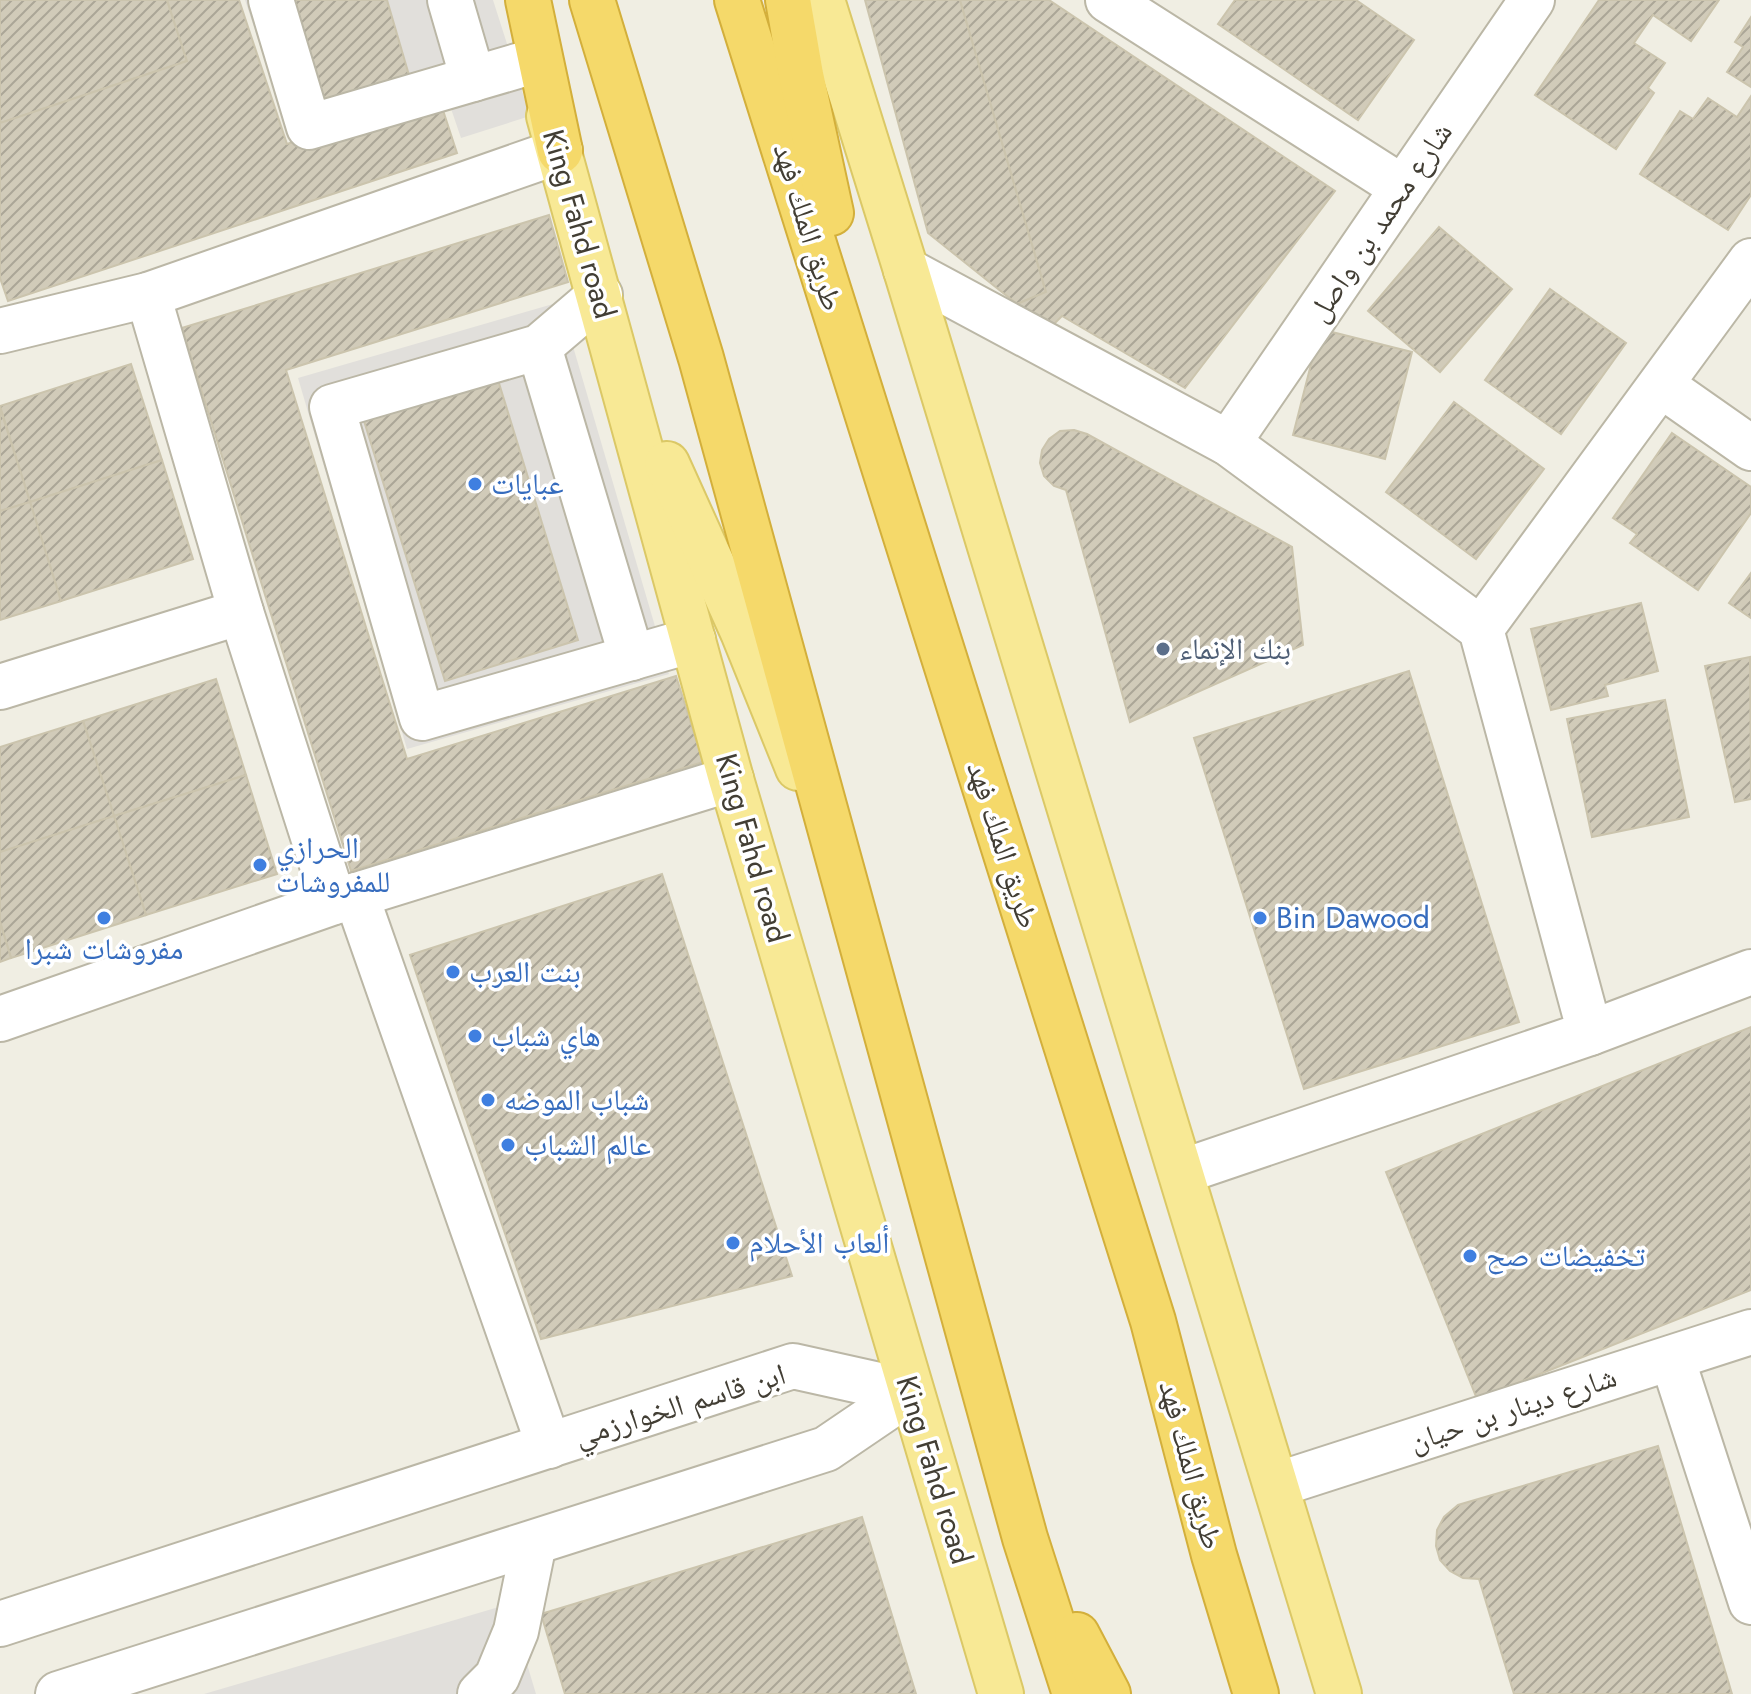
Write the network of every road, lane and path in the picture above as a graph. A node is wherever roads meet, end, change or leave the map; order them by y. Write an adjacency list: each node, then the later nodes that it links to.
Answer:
1 (271, 0): 12 (street)
2 (450, 0): 12 (street)
3 (511, 0): 11 (main road, King Fahd road)
4 (528, 0): 13 (highway)
5 (592, 0): 33 (highway)
6 (737, 0): 25 (highway, طريق الملك فهد)
7 (788, 0): 25 (highway)
8 (822, 0): 16 (main road)
9 (1108, 0): 14 (street)
10 (1532, 0): 14 (street, شارع محمد بن واصل)
11 (531, 62): 12 (street); 13 (main road, King Fahd road)
12 (473, 79)
13 (560, 151): 17 (street); 18 (main road, King Fahd road)
14 (1403, 188): 23 (street, شارع محمد بن واصل)
15 (1751, 261): 22 (street)
16 (906, 270): 23 (street); 37 (main road)
17 (148, 295): 19 (street); 26 (street)
18 (600, 295): 20 (main road, King Fahd road); 21 (street)
19 (0, 331)
20 (613, 346): 28 (main road, King Fahd road); 33 (main road)
21 (539, 347): 29 (street); 29 (street)
22 (1661, 385): 24 (street); 27 (street)
23 (1228, 443): 27 (street)
24 (1751, 448)
25 (891, 489): 45 (highway, طريق الملك فهد)
26 (241, 612): 30 (street); 32 (street)
27 (1481, 629): 36 (street)
28 (693, 640): 29 (street); 31 (main road, King Fahd road)
29 (632, 658)
30 (0, 687)
31 (731, 779): 32 (street); 40 (main road, King Fahd road)
32 (345, 899): 35 (street); 41 (street)
33 (851, 902): 43 (highway)
34 (1751, 972): 36 (street)
35 (0, 1019)
36 (1590, 1033): 37 (street)
37 (1181, 1172): 42 (main road)
38 (1751, 1332): 39 (street, شارع دينار بن حيان)
39 (1672, 1358): 42 (street, شارع دينار بن حيان); 46 (street)
40 (910, 1392): 41 (street, ابن قاسم الخوارزمي); 44 (street); 50 (main road, King Fahd road)
41 (549, 1446): 47 (street, ابن قاسم الخوارزمي)
42 (1276, 1485): 55 (main road)
43 (1025, 1538): 51 (highway); 52 (highway)
44 (534, 1543): 48 (street); 49 (street)
45 (1214, 1555): 53 (highway); 54 (highway, طريق الملك فهد)
46 (1751, 1602)
47 (0, 1624)
48 (58, 1694)
49 (480, 1694)
50 (1001, 1694)
51 (1075, 1694)
52 (1108, 1694)
53 (1245, 1694)
54 (1256, 1694)
55 (1339, 1694)

